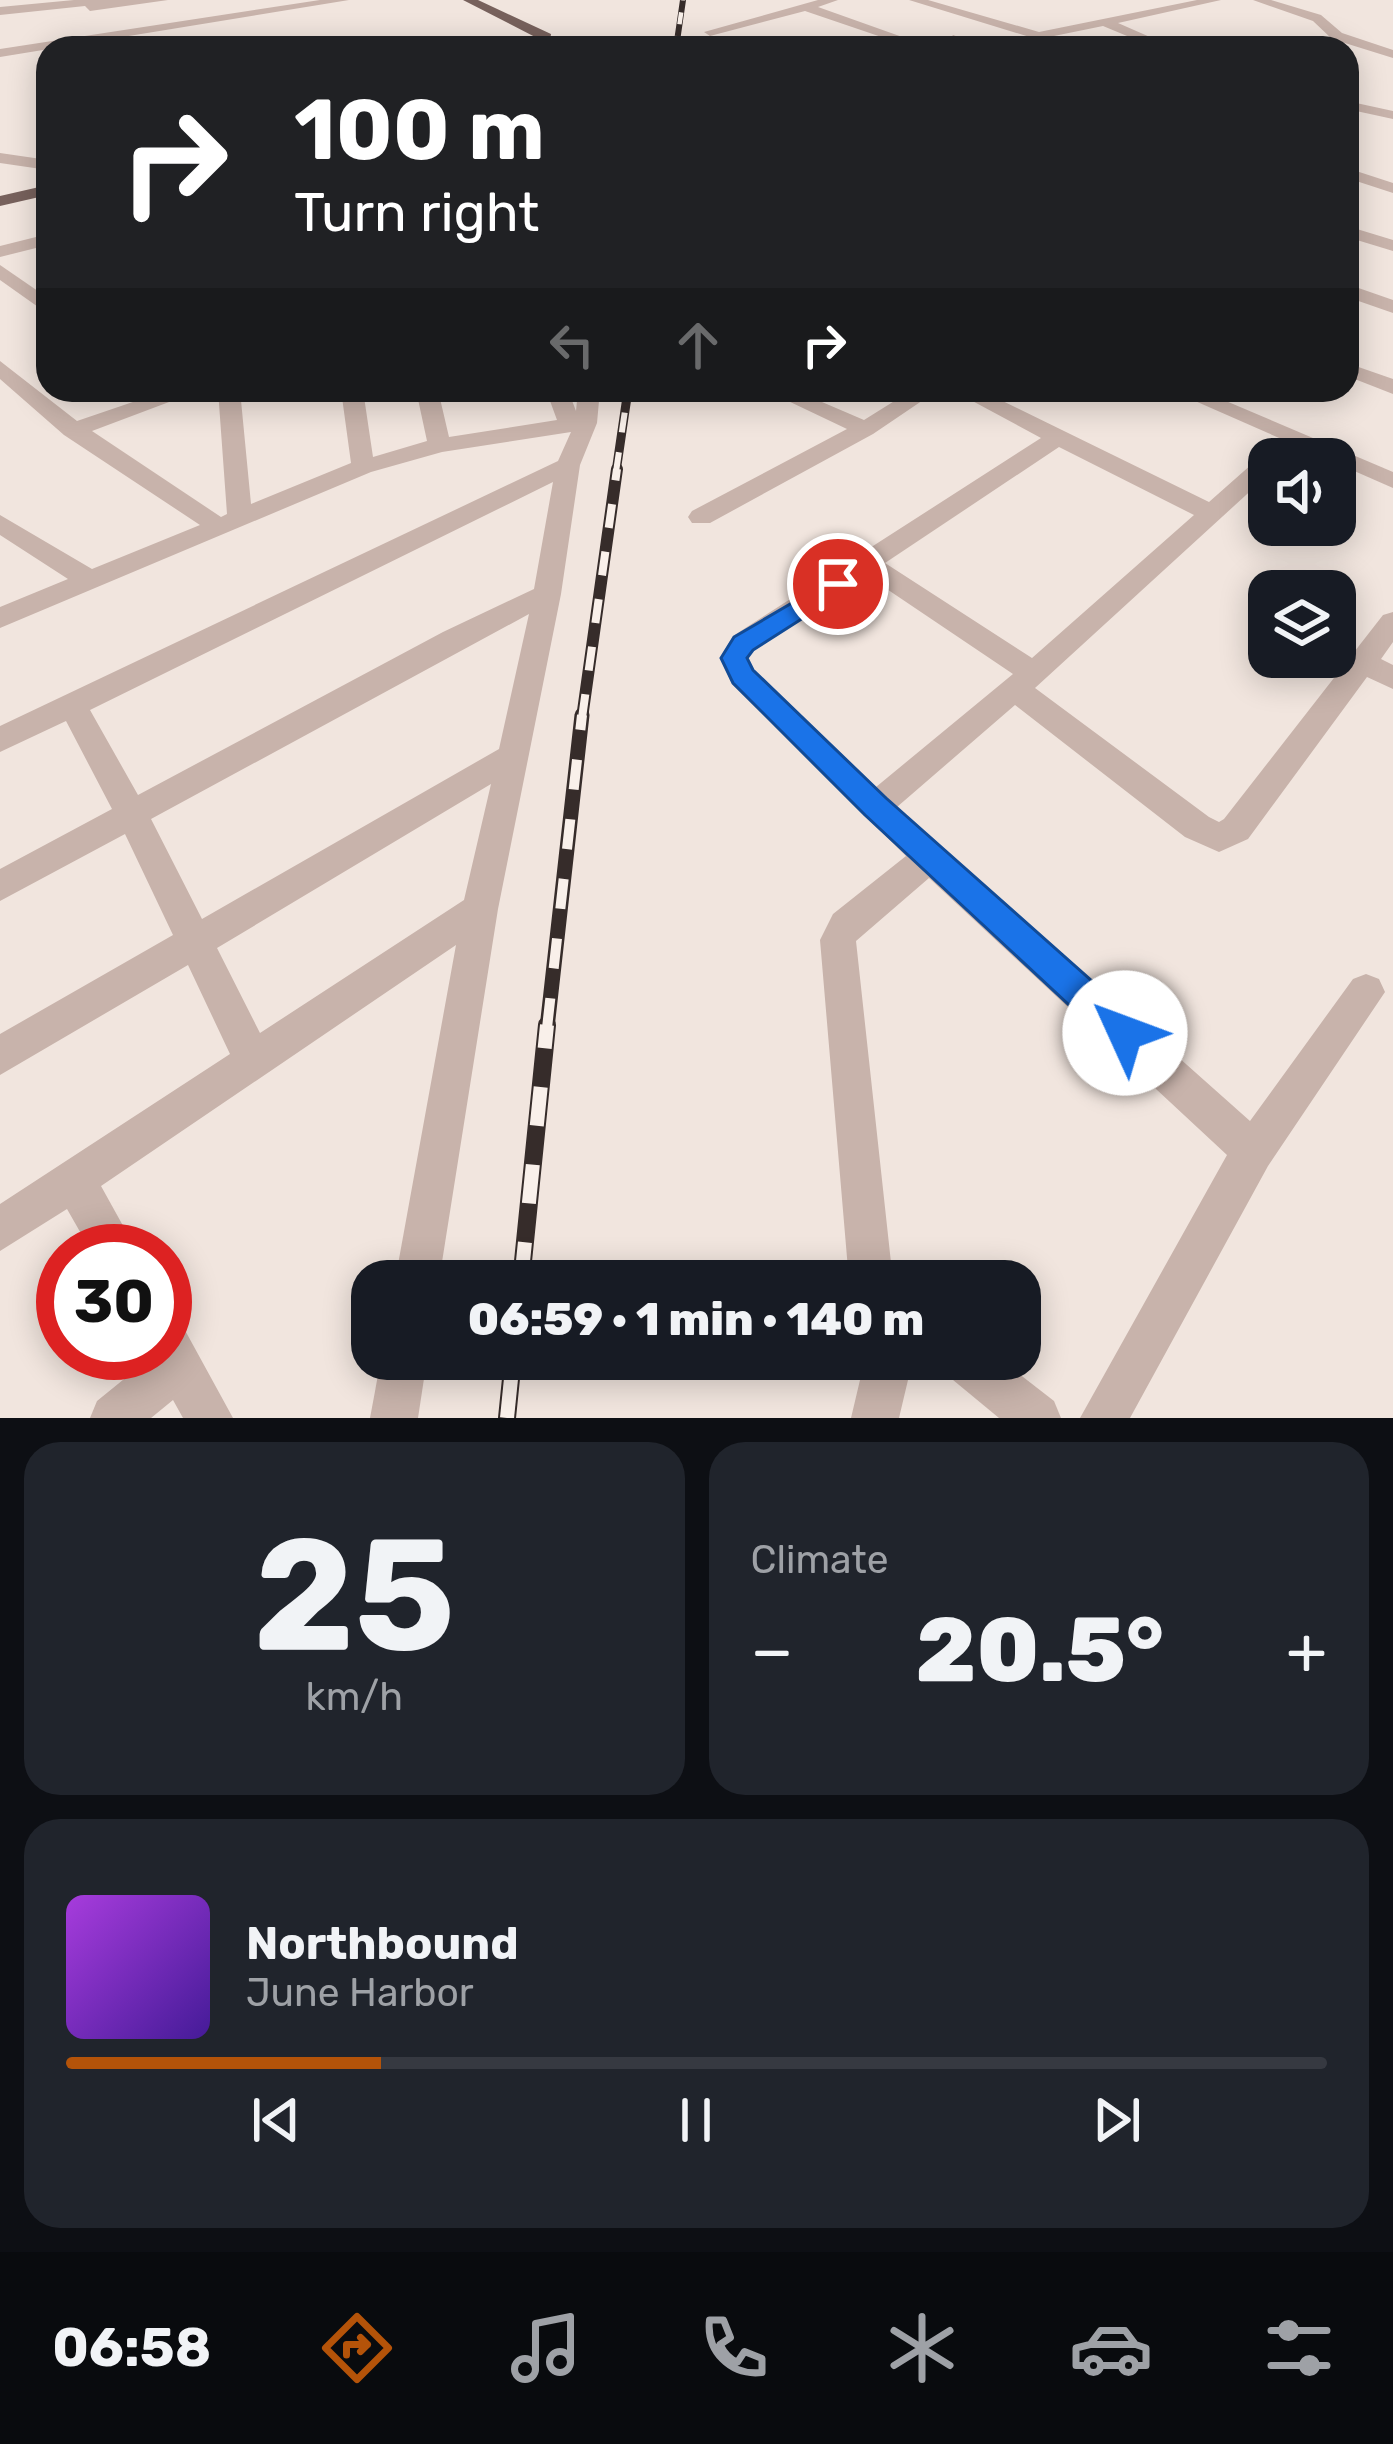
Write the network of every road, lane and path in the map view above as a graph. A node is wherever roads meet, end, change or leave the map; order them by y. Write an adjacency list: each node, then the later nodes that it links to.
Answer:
1 (161, 0): 10 (street)
2 (269, 0): 10 (street)
3 (343, 0): 19 (street)
4 (469, 0): 20 (main road)
5 (832, 0): 12 (street)
6 (915, 0): 18 (street)
7 (1075, 0): 11 (street)
8 (1216, 0): 15 (street)
9 (1259, 0): 23 (street)
10 (90, 3): 13 (street)
11 (1093, 4)
12 (805, 7): 14 (street); 21 (street)
13 (0, 11)
14 (770, 17): 16 (street); 17 (street)
15 (1103, 22): 18 (street); 22 (street)
16 (789, 23)
17 (710, 32)
18 (1042, 35)
19 (106, 36)
20 (545, 36)
21 (891, 36)
22 (1138, 36)
23 (1337, 36)
24 (1359, 43): 27 (street)
25 (36, 47): 26 (street)
26 (0, 52)
27 (1393, 54)
28 (0, 158): 29 (street)
29 (36, 163)
30 (1359, 177): 31 (street)
31 (1393, 188)
32 (36, 193): 33 (main road)
33 (0, 201)
34 (1359, 235): 36 (street)
35 (36, 242): 37 (street)
36 (1393, 246)
37 (0, 252)
38 (0, 271): 39 (street)
39 (26, 292): 41 (street); 42 (street)
40 (1359, 294): 43 (street)
41 (36, 299)
42 (0, 300)
43 (1393, 307)
44 (1359, 374): 47 (street)
45 (36, 376): 46 (street)
46 (6, 383): 58 (street)
47 (1393, 387)
48 (155, 402): 58 (street)
49 (229, 402): 70 (street)
50 (354, 402): 64 (street)
51 (430, 402): 61 (street)
52 (803, 402): 57 (street)
53 (907, 402): 57 (street)
54 (988, 402): 59 (street)
55 (1208, 402): 60 (street)
56 (582, 413): 61 (street); 62 (street)
57 (865, 429): 68 (street)
58 (72, 430): 70 (street)
59 (1060, 437): 67 (street); 71 (street)
60 (1290, 438)
61 (439, 445): 64 (street)
62 (568, 465): 73 (street); 79 (street)
63 (1356, 466): 66 (street)
64 (363, 467): 70 (street)
65 (1248, 480): 67 (street)
66 (1393, 482)
67 (1212, 514): 78 (street)
68 (701, 517)
69 (0, 523): 72 (street)
70 (229, 524): 72 (street)
71 (870, 565): 78 (street); 82 (street)
72 (89, 580): 74 (street)
73 (547, 594): 81 (street); 83 (street)
74 (0, 618)
75 (1393, 622): 76 (street)
76 (1364, 662): 77 (street); 78 (street)
77 (1393, 678)
78 (1023, 680): 82 (street)
79 (72, 705): 80 (street); 83 (street)
80 (0, 740)
81 (512, 756): 86 (street); 87 (street)
82 (875, 807): 84 (street)
83 (133, 816): 85 (street); 87 (street)
84 (932, 855): 91 (street); 96 (street)
85 (0, 886)
86 (480, 909): 90 (street); 95 (street)
87 (195, 943): 89 (street); 90 (street)
88 (1366, 992): 91 (street)
89 (0, 1056)
90 (253, 1060): 92 (street)
91 (1253, 1151): 107 (street)
92 (74, 1178): 93 (street); 94 (street)
93 (100, 1224)
94 (0, 1228)
95 (421, 1260)
96 (869, 1260)
97 (147, 1380): 102 (street)
98 (188, 1380): 103 (street)
99 (400, 1380): 104 (street)
100 (884, 1380): 105 (street)
101 (989, 1380): 106 (street)
102 (114, 1418)
103 (209, 1418)
104 (394, 1418)
105 (875, 1418)
106 (1037, 1418)
107 (1104, 1418)

